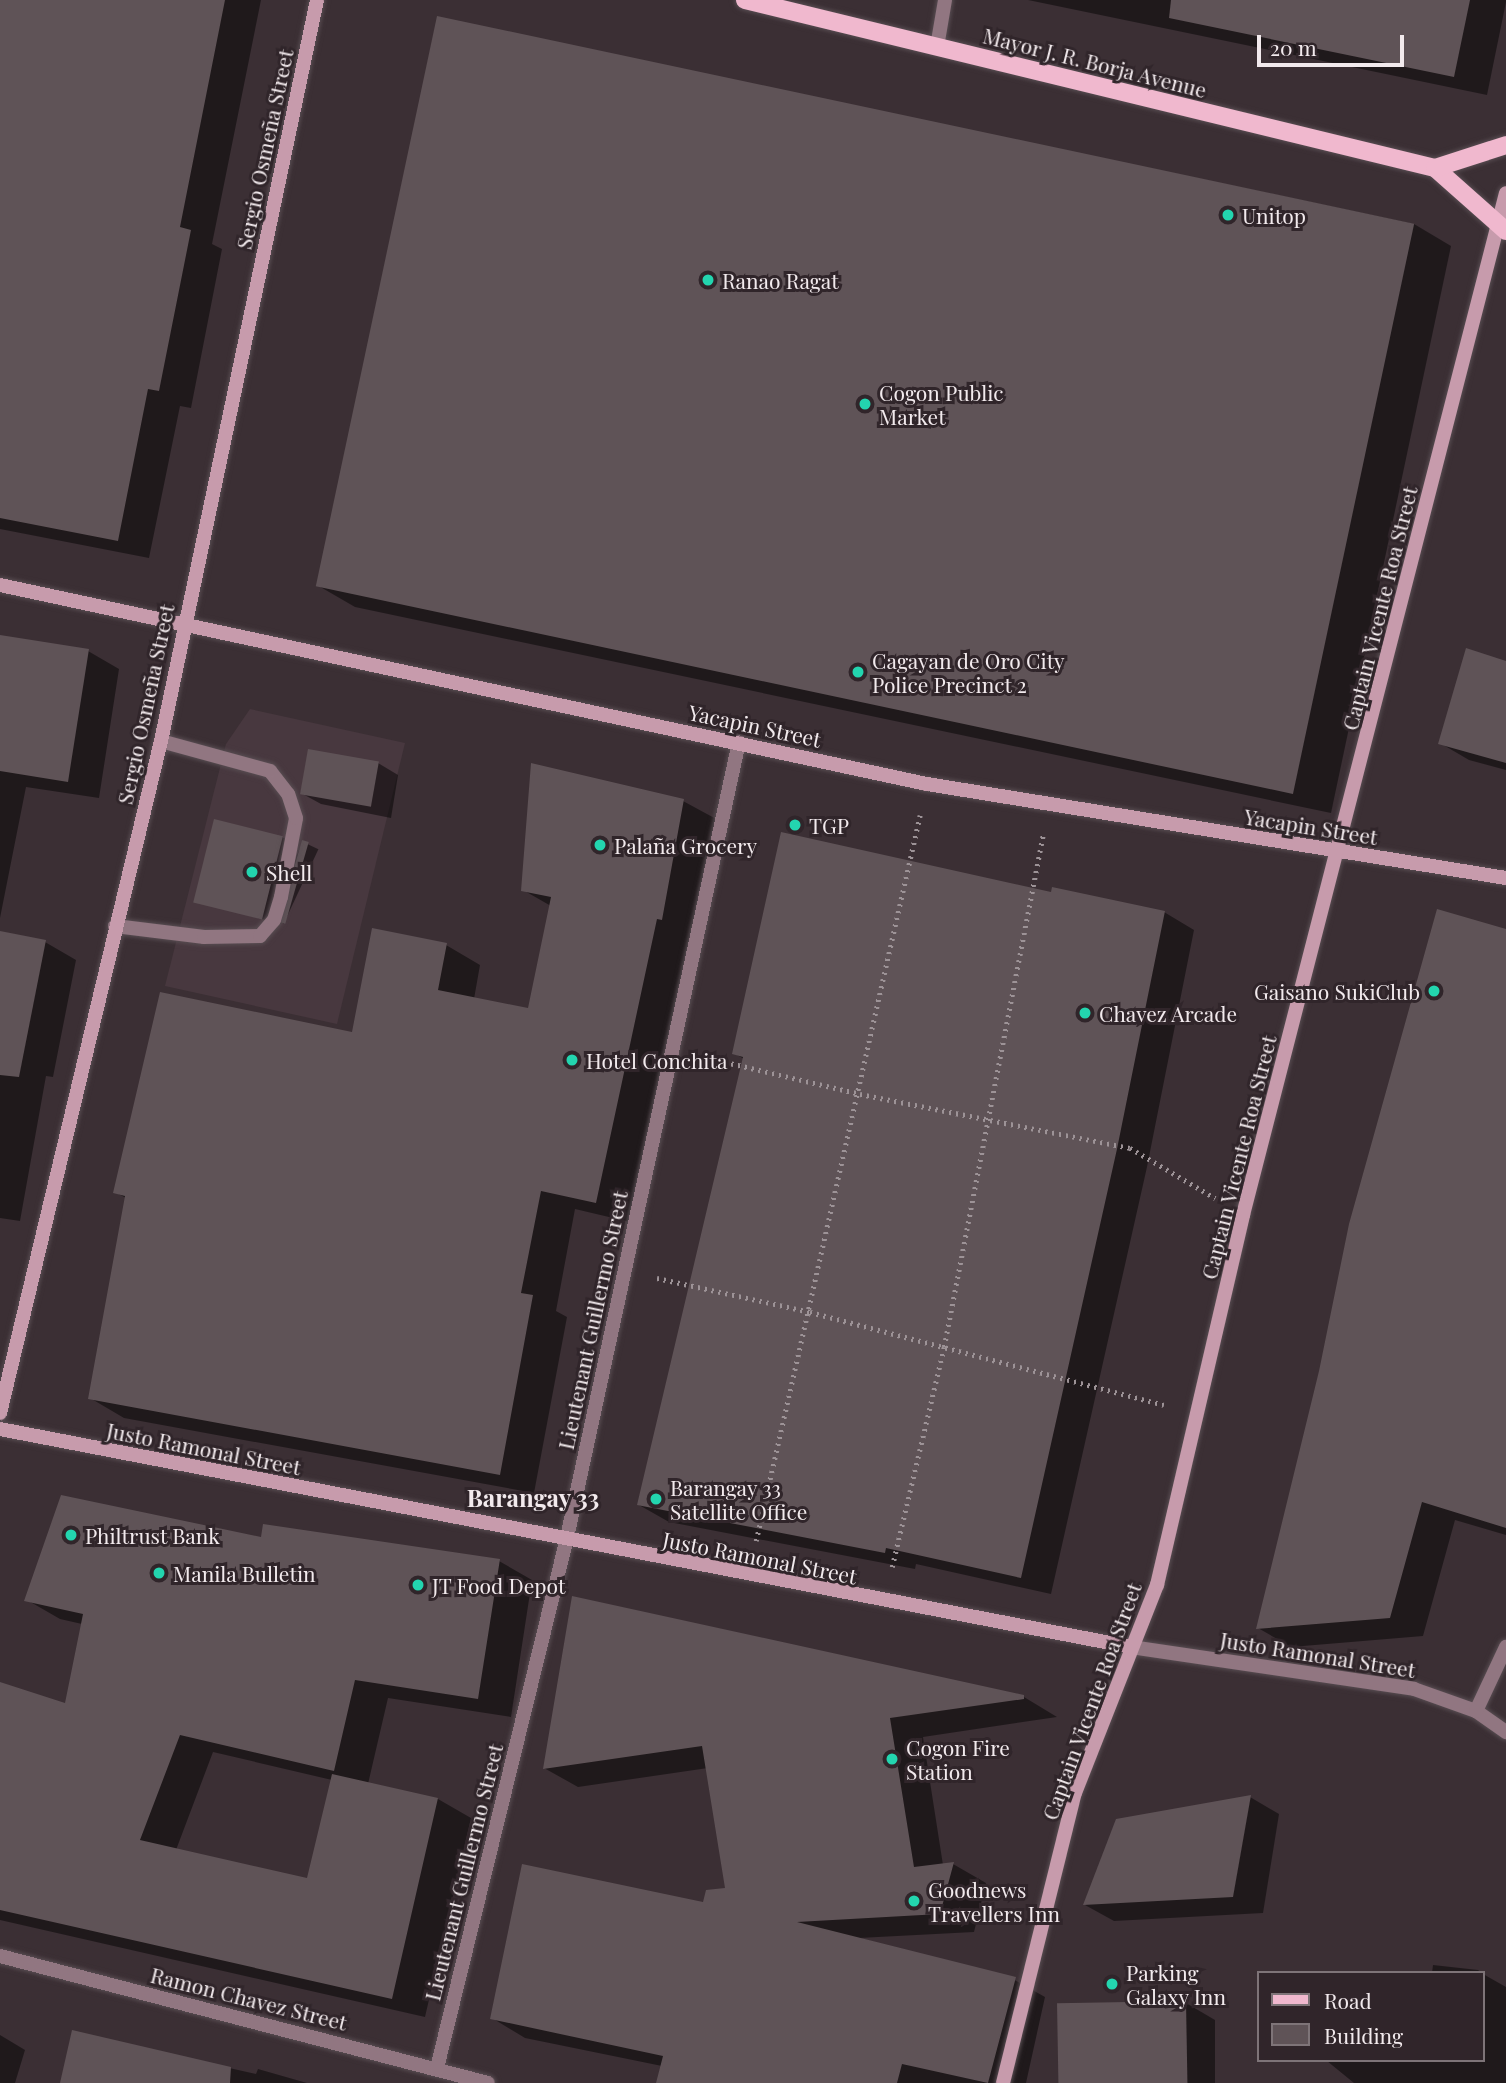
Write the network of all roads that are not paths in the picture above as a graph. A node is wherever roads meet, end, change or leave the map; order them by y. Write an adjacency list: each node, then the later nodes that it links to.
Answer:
1 (317, 0): 10 (street, Sergio Osmeña Street)
2 (745, 0): 4 (main road, Mayor J. R. Borja Avenue)
3 (945, 0): 4 (street)
4 (937, 47): 6 (main road, Mayor J. R. Borja Avenue)
5 (1506, 145): 6 (main road)
6 (1435, 168): 8 (main road)
7 (1506, 193): 8 (street, Captain Vicente Roa Street)
8 (1502, 230): 13 (street, Captain Vicente Roa Street)
9 (0, 585): 10 (street, Yacapin Street)
10 (183, 626): 11 (street, Sergio Osmeña Street); 12 (street, Yacapin Street)
11 (161, 741): 15 (street, Sergio Osmeña Street); 15 (street)
12 (739, 743): 13 (street, Yacapin Street); 18 (street, Lieutenant Guillermo Street)
13 (1340, 852): 14 (street, Yacapin Street); 19 (street, Captain Vicente Roa Street)
14 (1506, 878)
15 (115, 926): 16 (street, Sergio Osmeña Street)
16 (0, 1413)
17 (0, 1429): 18 (street, Justo Ramonal Street)
18 (566, 1542): 19 (street, Justo Ramonal Street); 24 (street, Lieutenant Guillermo Street)
19 (1131, 1647): 21 (street, Justo Ramonal Street); 26 (street, Captain Vicente Roa Street)
20 (1506, 1647): 21 (street)
21 (1476, 1711): 22 (street, Justo Ramonal Street)
22 (1506, 1732)
23 (0, 1956): 24 (street, Ramon Chavez Street)
24 (437, 2068): 25 (street, Ramon Chavez Street)
25 (488, 2083)
26 (1003, 2083)

